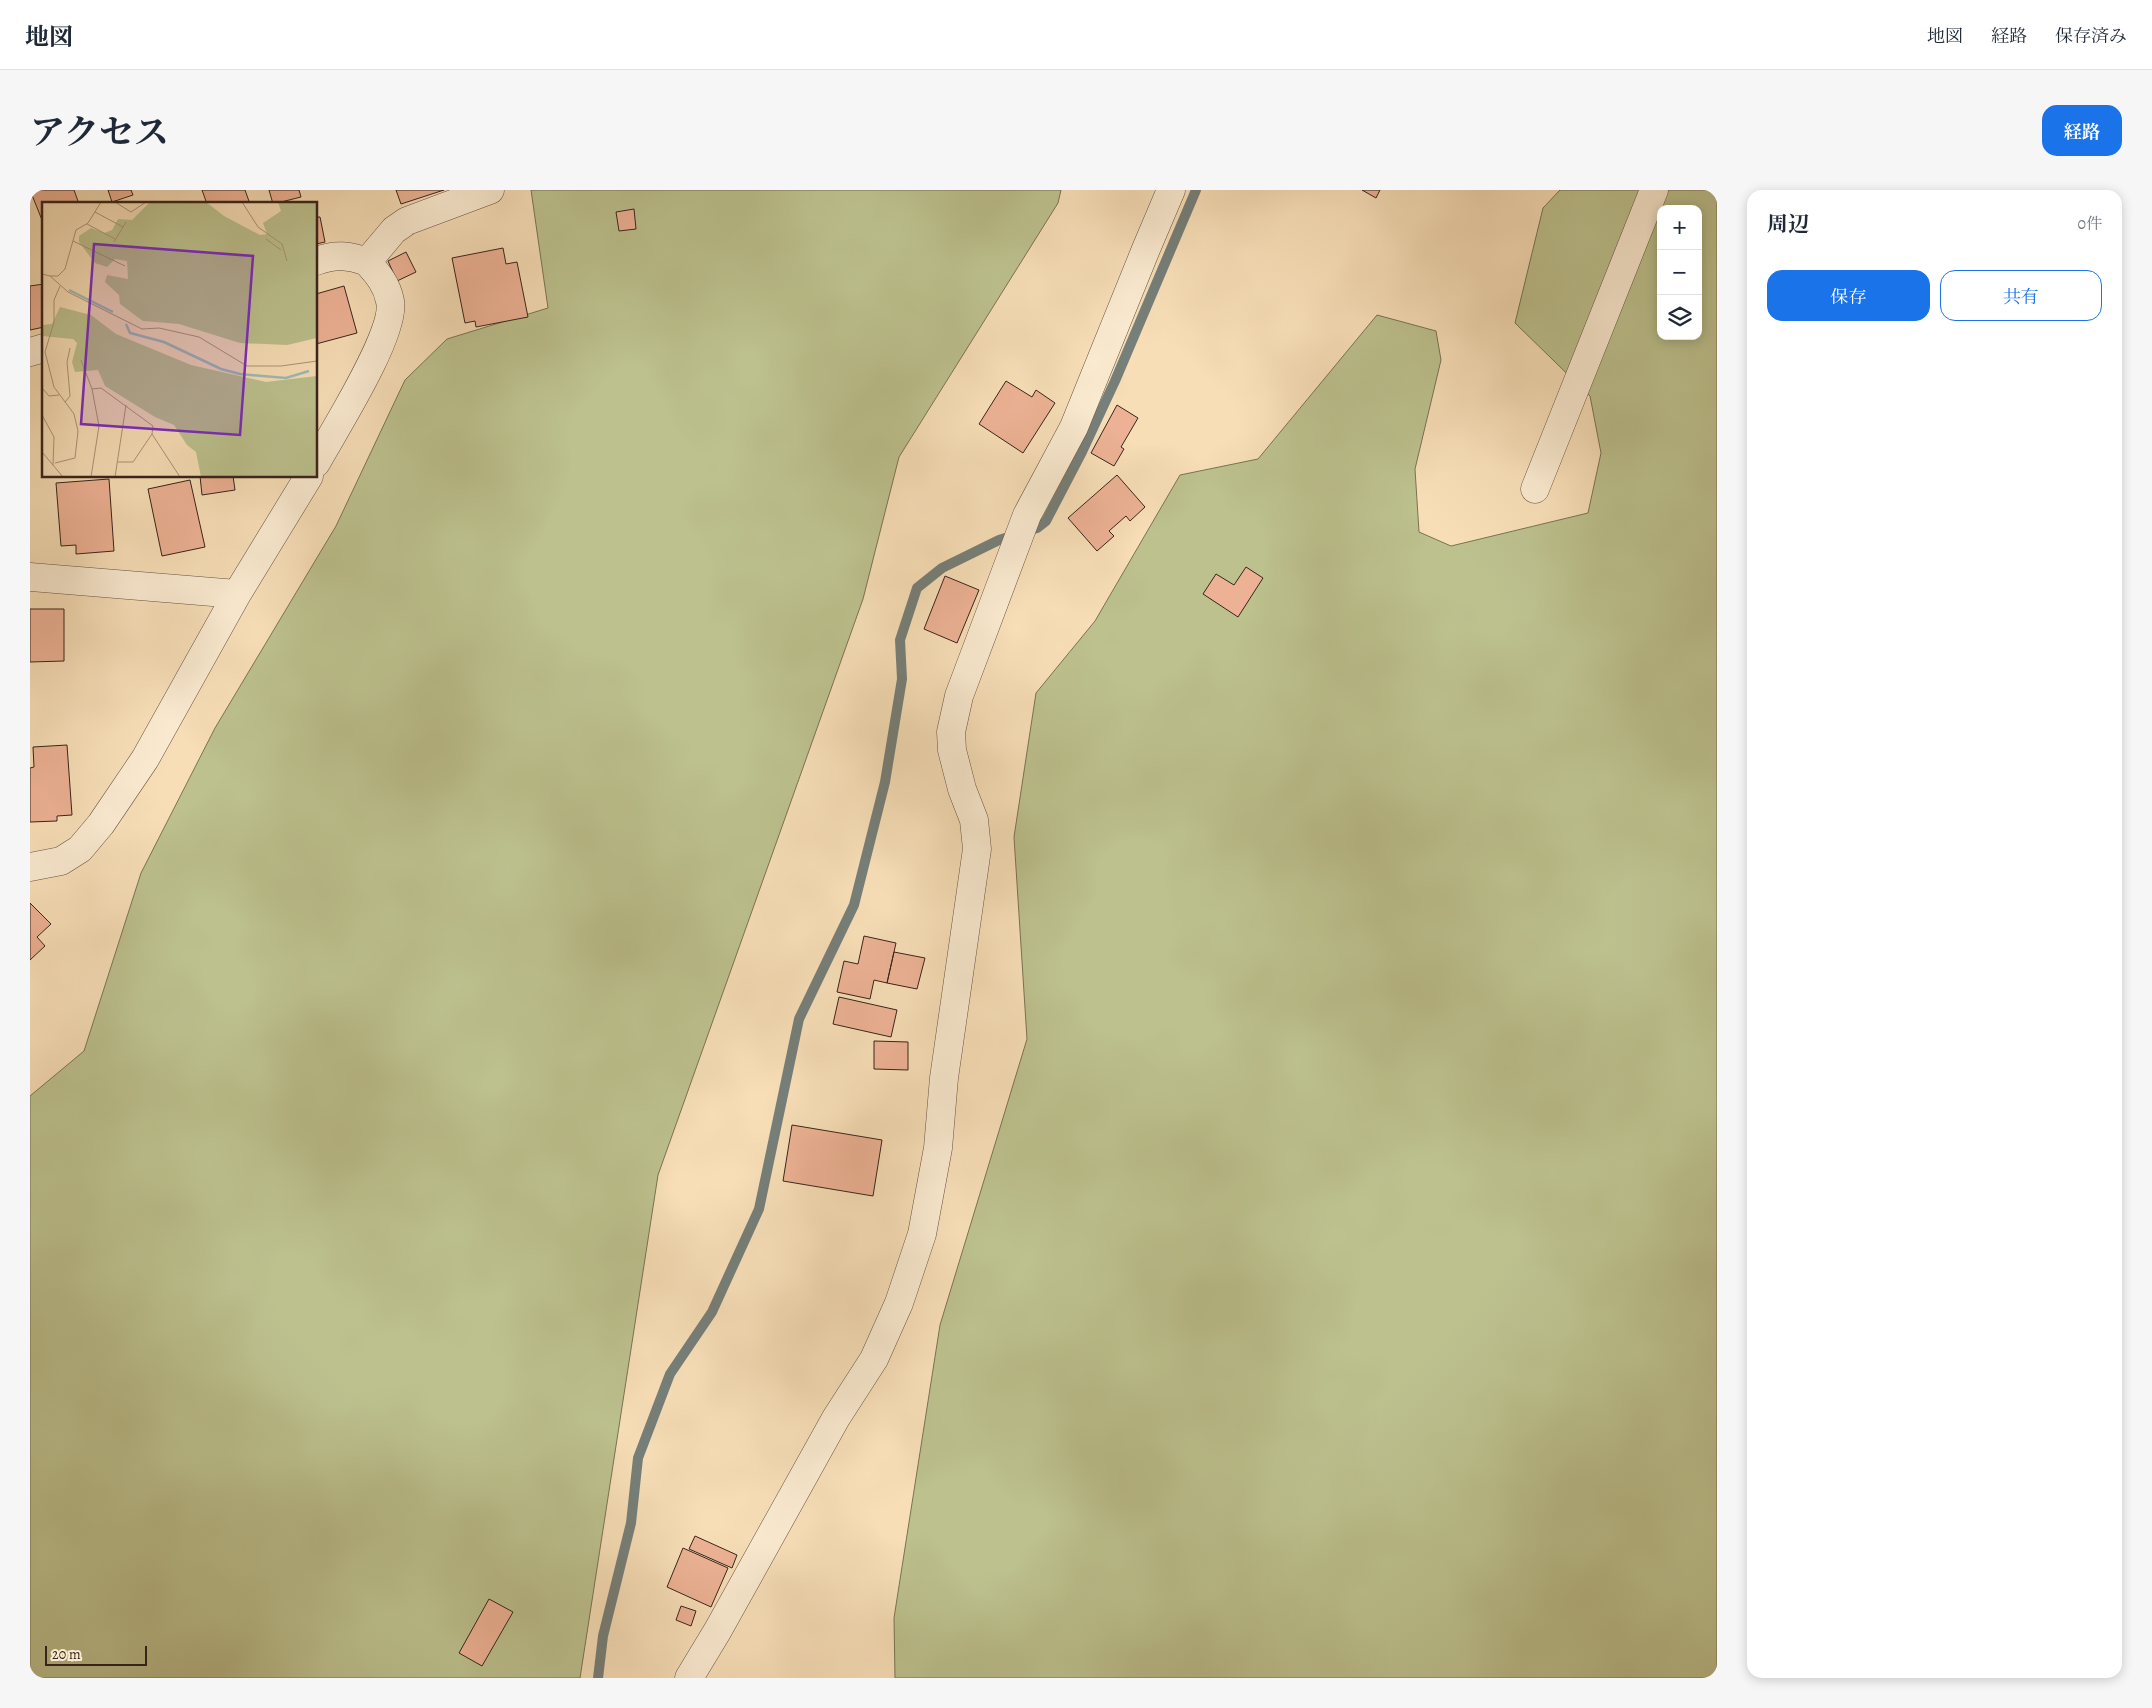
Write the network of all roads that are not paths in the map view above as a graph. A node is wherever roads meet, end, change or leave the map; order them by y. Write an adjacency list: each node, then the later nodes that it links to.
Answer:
1 (490, 190): 5 (street)
2 (1172, 190): 12 (street)
3 (1654, 190): 8 (street)
4 (318, 260): 5 (street)
5 (367, 262): 6 (street)
6 (318, 459)
7 (308, 478): 10 (street)
8 (1535, 489)
9 (30, 577): 10 (street)
10 (237, 594): 11 (street)
11 (30, 867)
12 (689, 1678)

